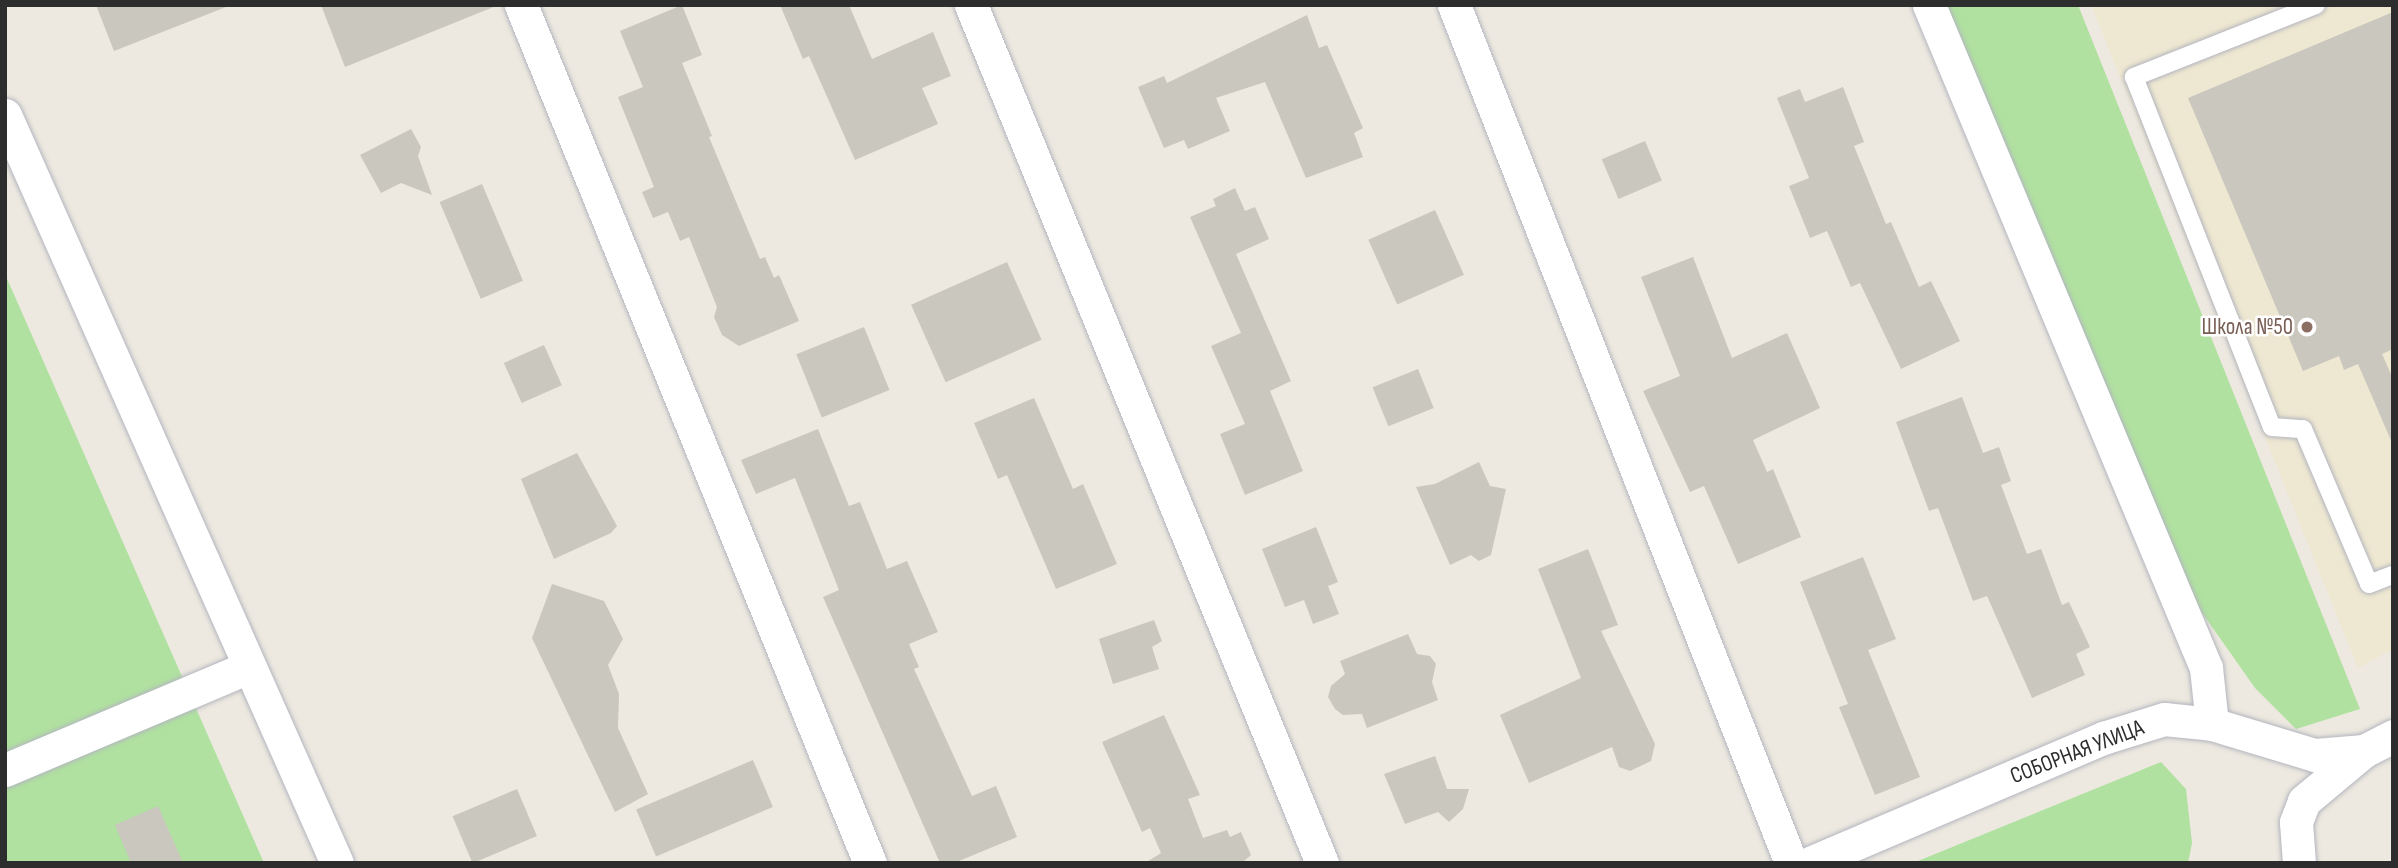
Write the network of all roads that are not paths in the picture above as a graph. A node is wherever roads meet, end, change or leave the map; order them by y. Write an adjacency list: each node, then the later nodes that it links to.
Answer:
1 (522, 5): 13 (street)
2 (971, 5): 14 (street)
3 (1454, 5): 15 (street)
4 (1929, 5): 9 (street)
5 (2316, 5): 7 (lane)
6 (5, 115): 8 (street)
7 (2393, 575)
8 (249, 667): 11 (street); 12 (street)
9 (2212, 724): 10 (street, СОБОРНАЯ УЛИЦА); 16 (street, СОБОРНАЯ УЛИЦА)
10 (2378, 744): 17 (street)
11 (5, 770)
12 (337, 863)
13 (870, 863)
14 (1322, 863)
15 (1791, 863)
16 (1810, 863)
17 (2299, 863)

